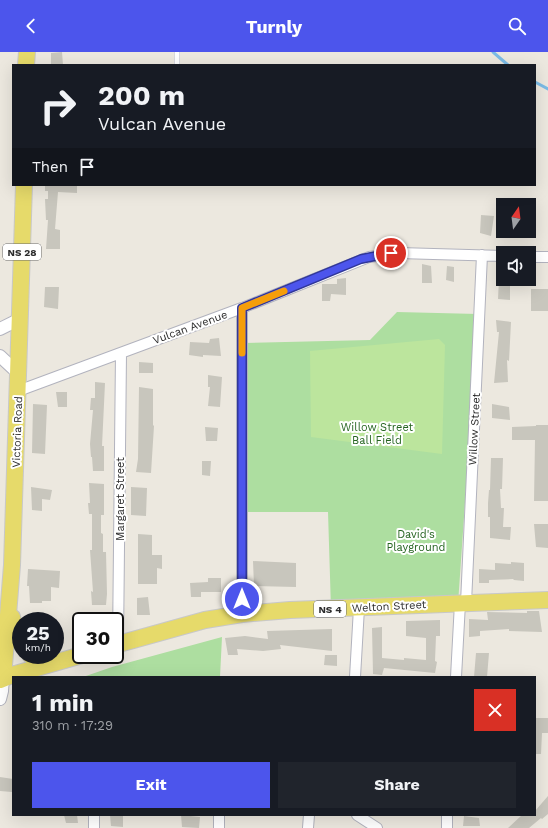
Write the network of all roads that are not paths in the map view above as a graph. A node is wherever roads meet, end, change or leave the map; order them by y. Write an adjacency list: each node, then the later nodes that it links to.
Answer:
1 (27, 52): 3 (main road)
2 (177, 52): 4 (lane)
3 (26, 64)
4 (177, 64)
5 (24, 186): 11 (main road, Victoria Road / NS 28)
6 (482, 255): 7 (street, Vulcan Avenue); 10 (street, Vulcan Avenue); 18 (street, Willow Street)
7 (496, 256)
8 (536, 257): 9 (street)
9 (548, 257)
10 (242, 308): 13 (street, Vulcan Avenue); 22 (street)
11 (20, 319): 12 (street); 15 (main road, Victoria Road / NS 28)
12 (0, 329)
13 (121, 353): 16 (street, Vulcan Avenue); 21 (street, Margaret Street)
14 (0, 356): 15 (street)
15 (18, 373): 16 (main road, Victoria Road / NS 28)
16 (18, 391): 19 (main road, Victoria Road / NS 28)
17 (548, 600): 18 (main road, Welton Street / NS 4)
18 (463, 603): 20 (main road, Welton Street / NS 4); 27 (street, Willow Street)
19 (9, 604): 23 (main road); 28 (main road, Victoria Road / NS 28)
20 (358, 608): 22 (main road, Welton Street / NS 4); 26 (street)
21 (117, 612)
22 (242, 614): 24 (main road, Welton Street / NS 4)
23 (12, 619)
24 (124, 643)
25 (51, 664): 28 (main road)
26 (355, 676)
27 (456, 676)
28 (2, 679): 29 (street)
29 (0, 699)
30 (94, 816): 35 (street)
31 (219, 816): 36 (street)
32 (309, 816): 37 (street)
33 (359, 816): 38 (street)
34 (447, 816): 39 (street)
35 (94, 828)
36 (219, 828)
37 (308, 828)
38 (377, 828)
39 (446, 828)

